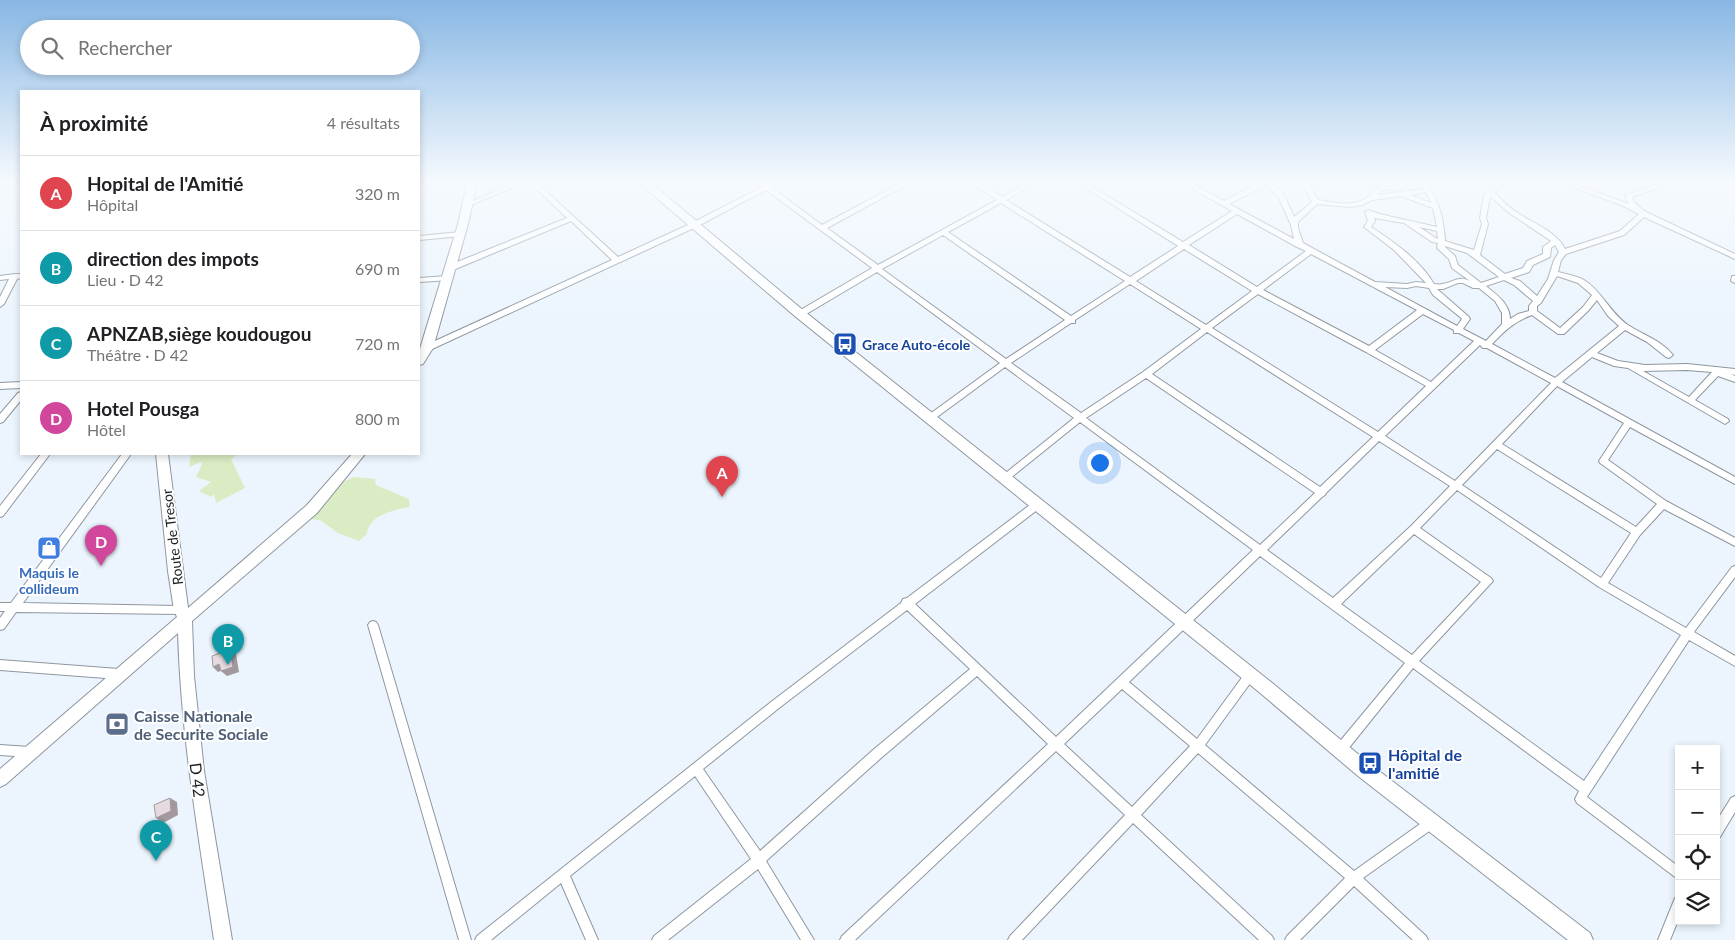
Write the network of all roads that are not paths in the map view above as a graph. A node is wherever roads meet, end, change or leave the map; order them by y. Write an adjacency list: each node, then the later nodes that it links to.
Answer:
1 (462, 227): 23 (street)
2 (550, 227): 35 (street)
3 (580, 227): 33 (street)
4 (690, 227): 33 (street)
5 (696, 227): 51 (main road)
6 (955, 227): 22 (street)
7 (1045, 227): 41 (street)
8 (1151, 227): 28 (street)
9 (1211, 227): 28 (street)
10 (1267, 227): 27 (street)
11 (1295, 227): 27 (street)
12 (1367, 227): 43 (street)
13 (1415, 227): 26 (street)
14 (1428, 227): 21 (street)
15 (1440, 227): 21 (street)
16 (1484, 227): 31 (street)
17 (1534, 227): 25 (street)
18 (1629, 227): 30 (street)
19 (1671, 227): 32 (street)
20 (821, 228): 34 (street)
21 (1440, 230): 26 (street)
22 (944, 233): 34 (street); 52 (street)
23 (460, 234): 24 (street); 35 (street)
24 (420, 238)
25 (1555, 241): 30 (street); 38 (street)
26 (1441, 243): 31 (street); 44 (street)
27 (1300, 245): 29 (street)
28 (1182, 246): 41 (street); 45 (street)
29 (1310, 251): 42 (street); 45 (street)
30 (1563, 252): 36 (street)
31 (1476, 255): 38 (street)
32 (1735, 257)
33 (617, 260): 58 (street)
34 (876, 269): 51 (street); 63 (street)
35 (448, 273): 40 (street); 58 (street)
36 (1553, 273): 46 (street); 47 (street)
37 (18, 276): 39 (street); 48 (street)
38 (1504, 277): 44 (street); 47 (street)
39 (0, 278)
40 (420, 280)
41 (1132, 281): 52 (street); 55 (street)
42 (1370, 284): 43 (street); 49 (street)
43 (1430, 286): 44 (street); 56 (street)
44 (1479, 286): 53 (street)
45 (1258, 292): 55 (street); 59 (street)
46 (1596, 294): 50 (street); 54 (street)
47 (1538, 301): 50 (street)
48 (0, 304)
49 (1421, 311): 56 (street); 59 (street)
50 (1533, 312): 53 (street)
51 (800, 314): 76 (main road)
52 (1072, 321): 63 (street)
53 (1506, 325): 57 (street)
54 (1624, 326): 60 (street); 61 (street)
55 (1206, 328): 68 (street); 81 (street)
56 (1457, 331): 57 (street)
57 (1482, 344): 70 (street); 73 (street)
58 (426, 348): 62 (street)
59 (1369, 350): 73 (street)
60 (1592, 354): 64 (street); 70 (street)
61 (1669, 354)
62 (420, 359)
63 (1005, 363): 76 (street); 77 (street)
64 (1628, 365): 65 (street); 75 (street)
65 (1707, 368): 66 (street); 67 (street)
66 (1717, 372): 69 (street); 75 (street)
67 (1735, 372)
68 (1146, 374): 77 (street); 90 (street)
69 (1735, 379)
70 (1556, 382): 80 (street); 82 (street)
71 (20, 385): 72 (street)
72 (0, 386)
73 (1432, 386): 81 (street)
74 (20, 396): 78 (street)
75 (1690, 401): 79 (street)
76 (930, 418): 87 (main road)
77 (1080, 418): 87 (street); 97 (street)
78 (0, 420)
79 (1725, 421)
80 (1628, 424): 88 (street); 92 (street)
81 (1380, 437): 89 (street); 90 (street)
82 (1497, 445): 89 (street); 95 (street)
83 (45, 455): 93 (street)
84 (126, 455): 103 (street)
85 (163, 455): 104 (street, Route de Tresor)
86 (358, 455): 104 (street)
87 (1006, 478): 91 (main road)
88 (1735, 482)
89 (1457, 486): 94 (street); 99 (street)
90 (1322, 492): 97 (street)
91 (1038, 504): 100 (street); 105 (main road)
92 (1663, 504): 95 (street); 96 (street)
93 (0, 513)
94 (1414, 529): 101 (street); 110 (street)
95 (1637, 532): 99 (street)
96 (1735, 542)
97 (1258, 551): 101 (street); 105 (street)
98 (1735, 570): 108 (street)
99 (1602, 584): 108 (street)
100 (906, 602): 112 (street); 121 (street)
101 (1333, 604): 110 (street)
102 (0, 607): 103 (street)
103 (13, 607): 104 (street); 107 (street)
104 (183, 615): 113 (street); 133 (street, D 42 / D 42)
105 (1183, 624): 114 (main road); 115 (street)
106 (373, 625): 134 (street)
107 (0, 626)
108 (1688, 632): 109 (street); 123 (street)
109 (1735, 661)
110 (1412, 662): 119 (street); 123 (street)
111 (0, 665): 113 (street)
112 (977, 670): 116 (street); 128 (street)
113 (119, 674): 120 (street)
114 (1250, 675): 117 (street); 119 (main road)
115 (1122, 682): 116 (street); 117 (street)
116 (1054, 744): 125 (street); 139 (street)
117 (1198, 746): 125 (street); 131 (street)
118 (0, 750): 120 (street)
119 (1340, 750): 126 (main road)
120 (33, 752): 122 (street)
121 (696, 768): 128 (street); 130 (street)
122 (0, 779)
123 (1585, 790): 129 (street)
124 (1735, 802): 127 (street)
125 (1132, 815): 140 (street); 141 (street)
126 (1431, 823): 131 (street); 144 (main road)
127 (1720, 826)
128 (759, 860): 137 (street); 138 (street)
129 (1675, 871)
130 (563, 874): 135 (street); 136 (street)
131 (1354, 878): 142 (street); 143 (street)
132 (1675, 912): 145 (street)
133 (223, 940)
134 (465, 940)
135 (480, 940)
136 (592, 940)
137 (658, 940)
138 (808, 940)
139 (846, 940)
140 (1014, 940)
141 (1268, 940)
142 (1291, 940)
143 (1422, 940)
144 (1583, 940)
145 (1664, 940)

